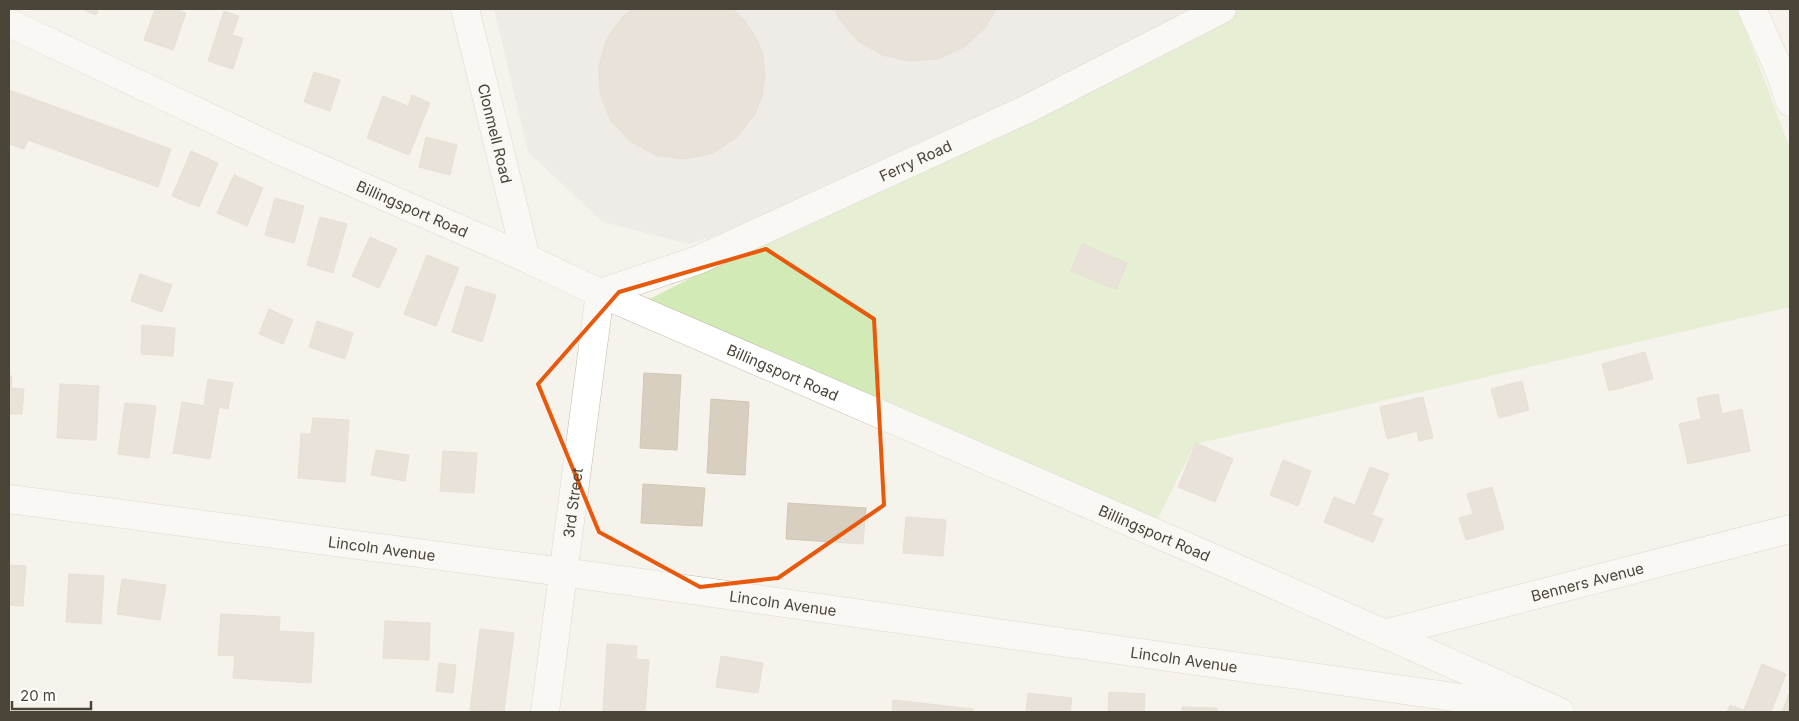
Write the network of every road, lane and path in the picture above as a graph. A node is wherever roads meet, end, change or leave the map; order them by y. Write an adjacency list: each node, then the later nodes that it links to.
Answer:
1 (465, 9): 6 (street, Clonmell Road)
2 (1222, 9): 7 (street, Ferry Road)
3 (1752, 9): 5 (street)
4 (13, 19): 6 (street, Billingsport Road)
5 (1790, 102)
6 (526, 258): 7 (street, Billingsport Road)
7 (600, 293): 10 (street, 3rd Street); 11 (street, Billingsport Road)
8 (9, 499): 10 (street, Lincoln Avenue)
9 (1790, 529): 11 (street, Benners Avenue)
10 (563, 572): 12 (street, 3rd Street); 13 (street, Lincoln Avenue)
11 (1384, 634): 13 (street, Billingsport Road)
12 (545, 712)
13 (1558, 712)

